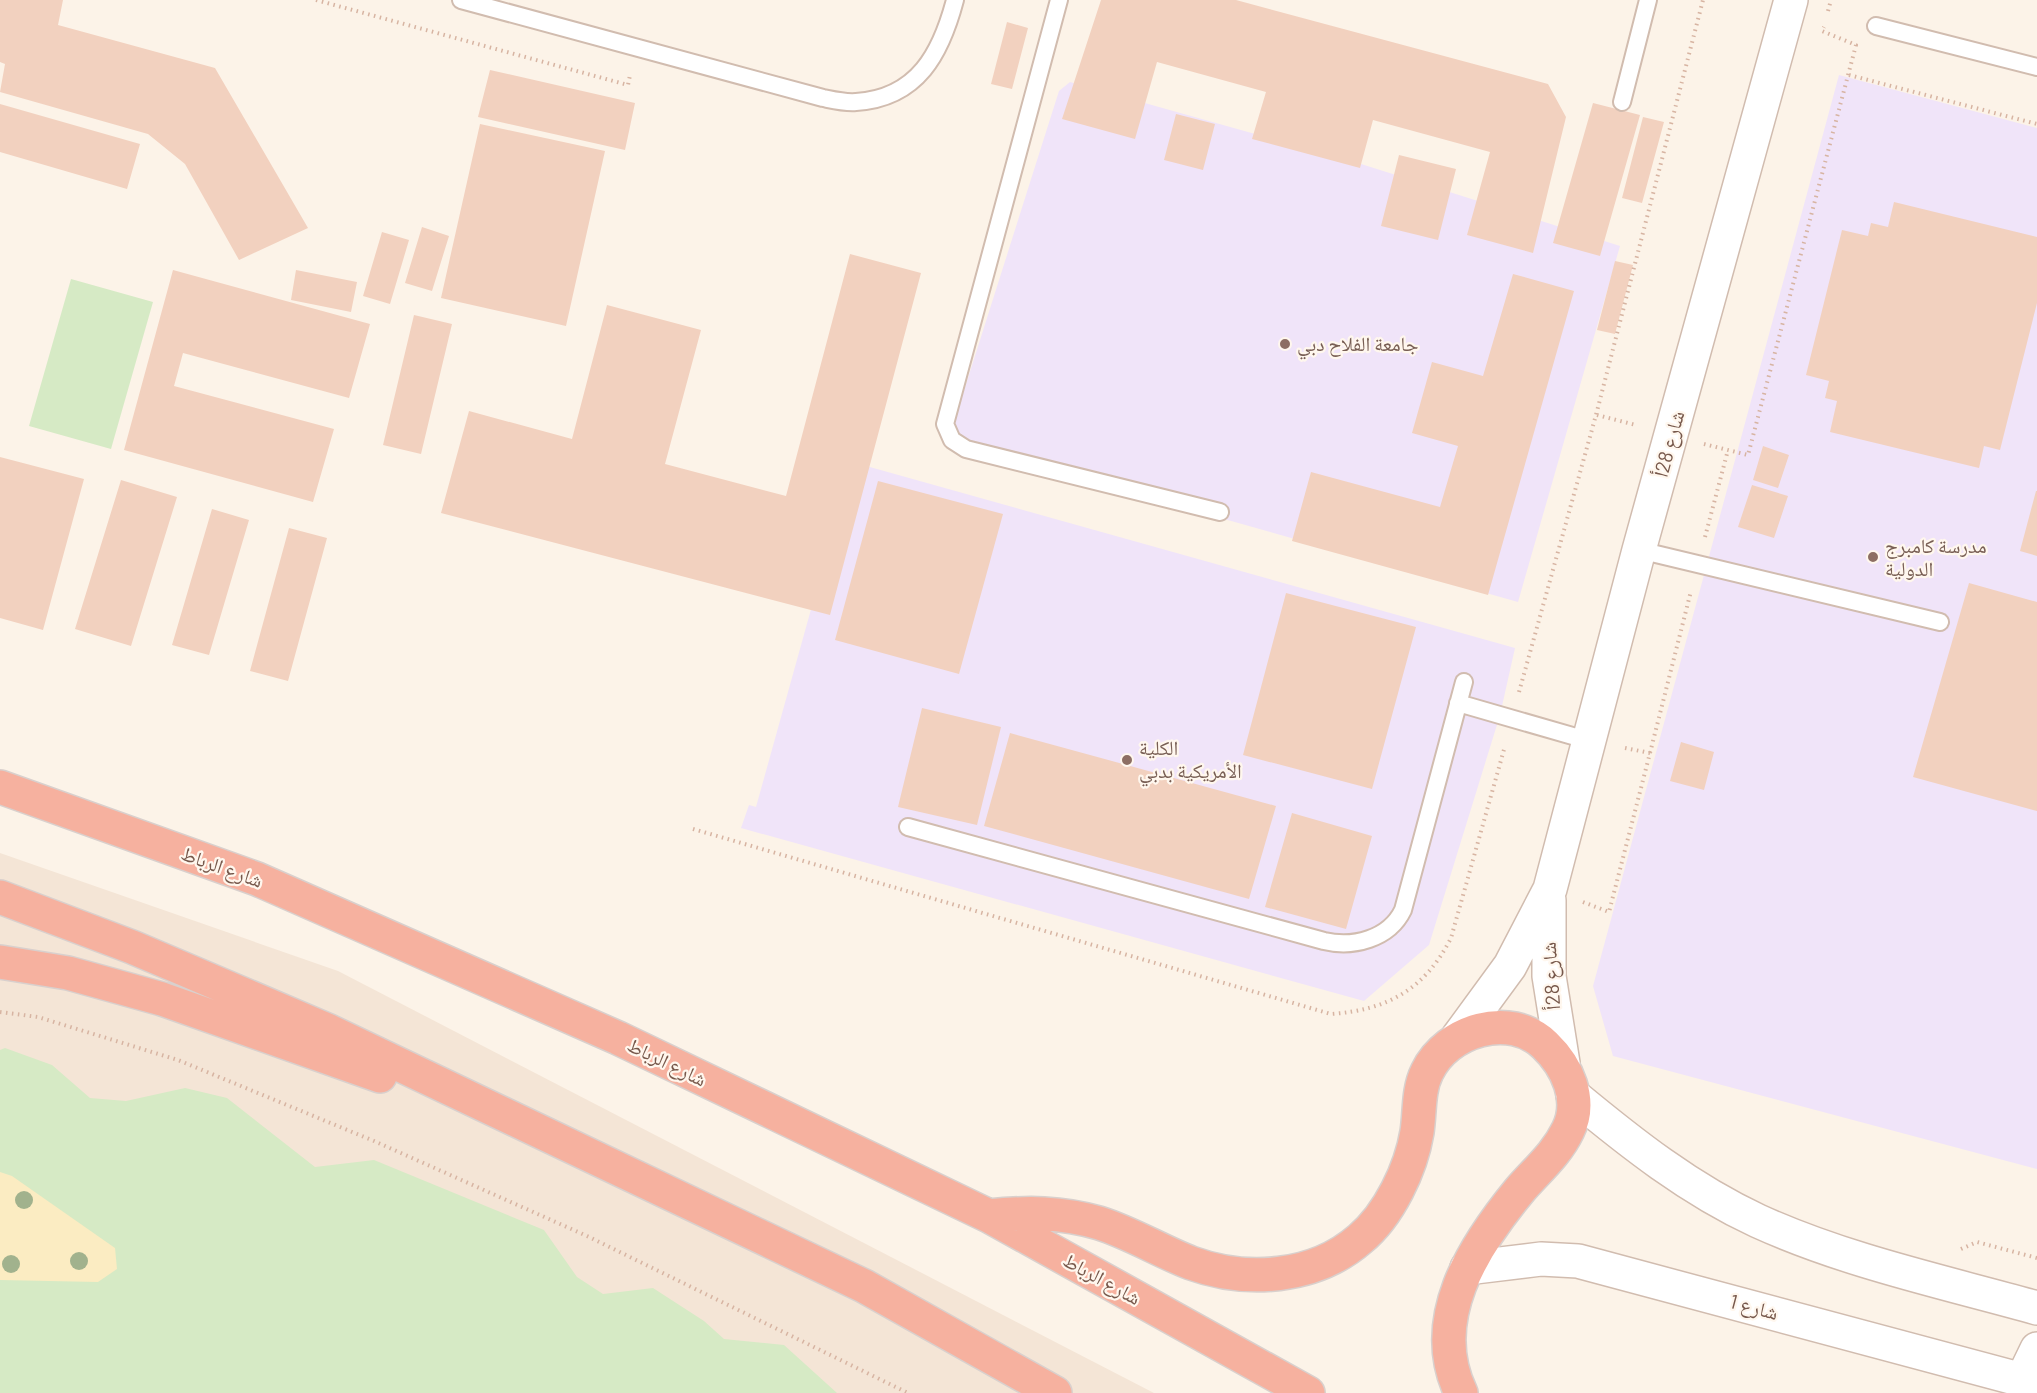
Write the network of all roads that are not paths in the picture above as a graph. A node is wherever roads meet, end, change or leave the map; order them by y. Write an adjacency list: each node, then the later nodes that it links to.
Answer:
1 (461, 0): 2 (lane)
2 (955, 0)
3 (1059, 0): 9 (lane)
4 (1648, 0): 8 (lane)
5 (1791, 0): 10 (street, شارع 28أ)
6 (1876, 26): 7 (lane)
7 (2037, 67)
8 (1622, 102)
9 (1220, 512)
10 (1639, 550): 11 (lane); 14 (street, شارع 28أ)
11 (1940, 622)
12 (1464, 682): 13 (lane)
13 (1458, 703): 14 (lane); 16 (lane)
14 (1590, 741): 17 (street, شارع 28أ)
15 (0, 787): 24 (highway, شارع الرباط)
16 (908, 827)
17 (1550, 889): 20 (street, شارع 28أ); 21 (street, شارع 28أ)
18 (0, 897): 23 (highway)
19 (0, 962): 23 (highway)
20 (1458, 1037): 21 (highway); 24 (highway)
21 (1563, 1063): 22 (highway)
22 (1573, 1095): 25 (highway); 26 (street)
23 (535, 1131): 29 (highway)
24 (988, 1216): 30 (highway, شارع الرباط)
25 (1467, 1268): 28 (street, شارع 1); 31 (highway)
26 (2037, 1308)
27 (2037, 1349): 28 (street)
28 (2029, 1382)
29 (1055, 1393)
30 (1308, 1393)
31 (1461, 1393)

